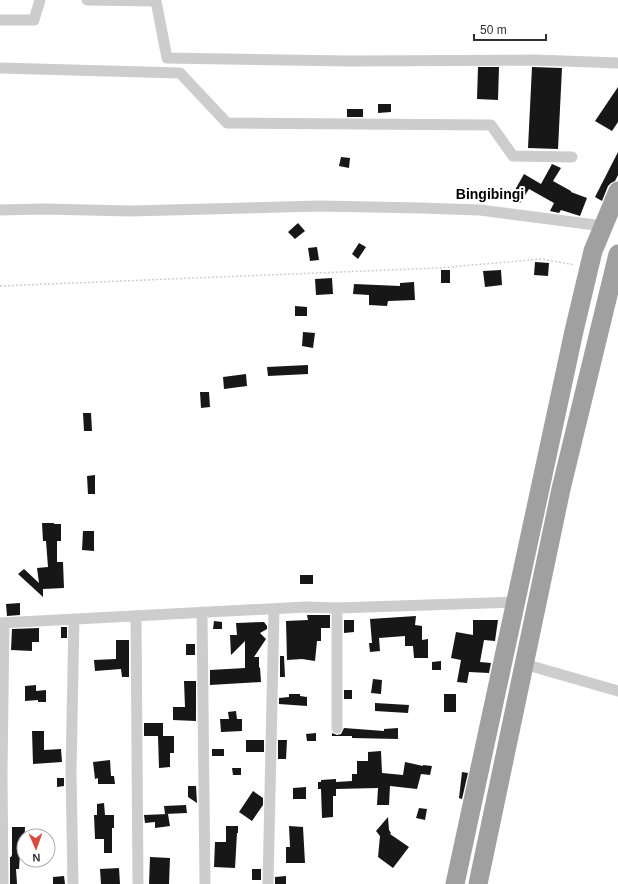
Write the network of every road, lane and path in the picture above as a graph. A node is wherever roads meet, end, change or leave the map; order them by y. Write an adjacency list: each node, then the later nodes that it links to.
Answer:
1 (40, 0): 3 (street)
2 (87, 0): 4 (street)
3 (0, 20)
4 (618, 63)
5 (0, 68): 6 (street)
6 (572, 157)
7 (618, 191): 9 (highway)
8 (0, 210): 9 (street)
9 (603, 226): 11 (highway)
10 (618, 254): 20 (highway)
11 (589, 267): 12 (path); 13 (highway)
12 (0, 286)
13 (516, 602): 14 (street); 28 (highway)
14 (337, 608): 15 (street); 22 (street)
15 (274, 609): 16 (street); 27 (street)
16 (202, 612): 17 (street); 26 (street)
17 (136, 616): 18 (street); 25 (street)
18 (74, 619): 19 (street); 24 (street)
19 (2, 623): 23 (street)
20 (524, 664): 21 (street); 29 (highway)
21 (618, 691)
22 (337, 728)
23 (3, 884)
24 (72, 884)
25 (138, 884)
26 (205, 884)
27 (268, 884)
28 (455, 884)
29 (478, 884)

